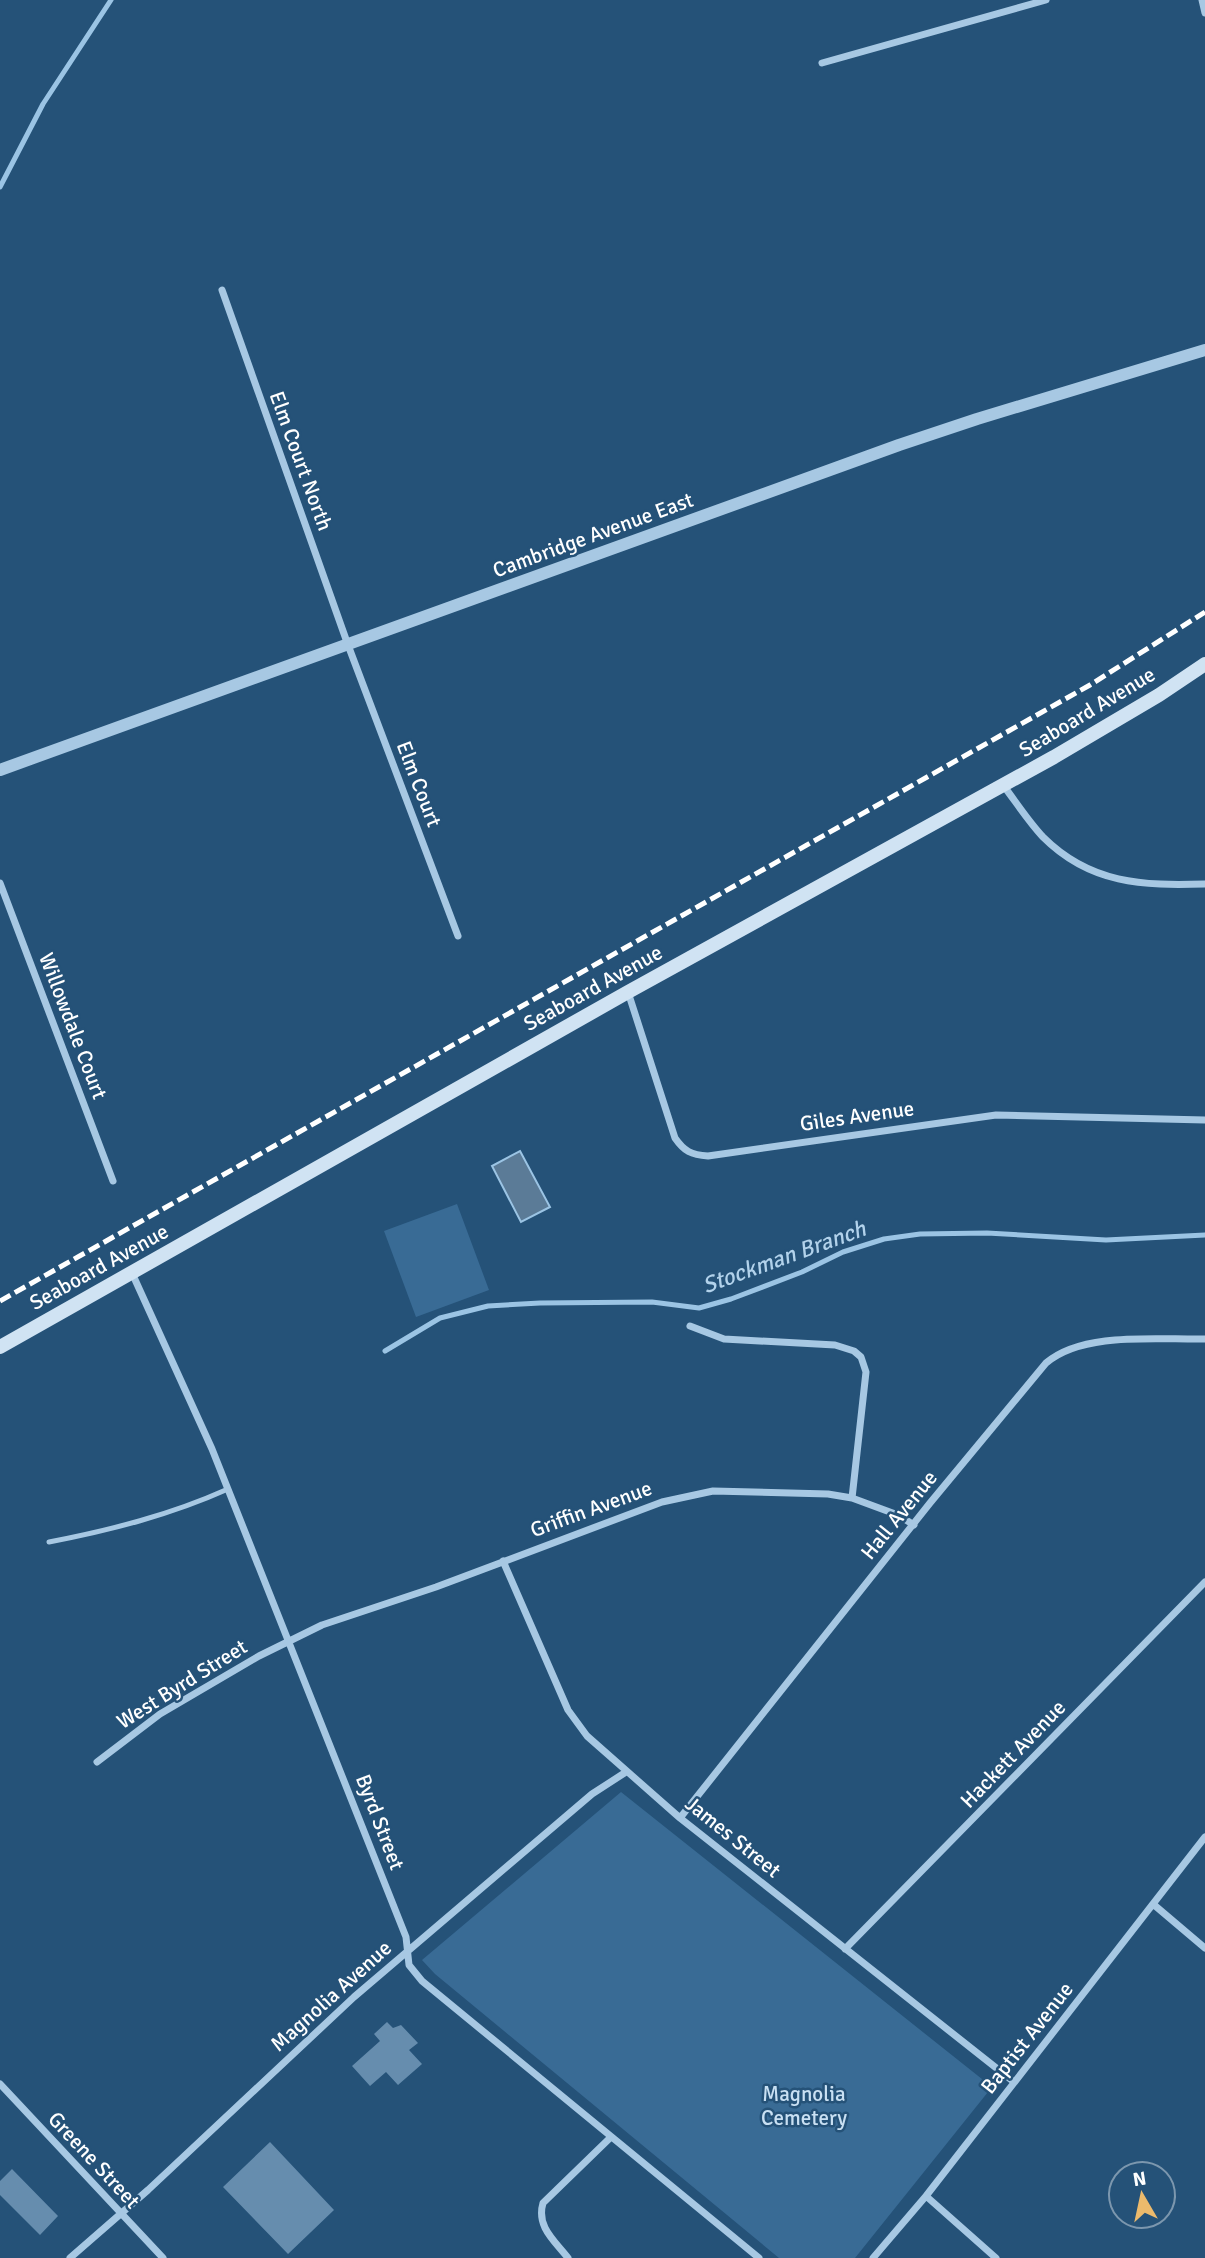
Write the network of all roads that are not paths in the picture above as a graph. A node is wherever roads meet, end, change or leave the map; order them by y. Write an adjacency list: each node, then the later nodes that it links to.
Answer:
1 (1046, 0): 4 (street)
2 (1202, 0): 3 (street)
3 (1205, 13)
4 (822, 63)
5 (222, 289): 7 (street, Elm Court North)
6 (1205, 350): 7 (street, Cambridge Avenue East)
7 (348, 645): 9 (street, Cambridge Avenue East); 13 (street, Elm Court)
8 (1205, 664): 10 (main road, Seaboard Avenue)
9 (0, 770)
10 (1003, 785): 12 (street); 14 (main road, Seaboard Avenue)
11 (0, 883): 16 (street, Willowdale Court)
12 (1205, 884)
13 (458, 936)
14 (628, 992): 15 (street, Giles Avenue); 17 (main road, Seaboard Avenue)
15 (1205, 1120)
16 (113, 1181)
17 (132, 1273): 20 (main road, Seaboard Avenue); 21 (street, Byrd Street)
18 (690, 1326): 22 (street)
19 (1205, 1339): 23 (street, Hall Avenue)
20 (0, 1347)
21 (228, 1489): 24 (lane); 27 (street, Byrd Street)
22 (852, 1498): 23 (street, Griffin Avenue); 25 (street, Griffin Avenue)
23 (914, 1525): 30 (street, Hall Avenue)
24 (49, 1542)
25 (503, 1561): 27 (street, Griffin Avenue); 29 (street, James Street)
26 (1205, 1582): 34 (street, Hackett Avenue)
27 (290, 1641): 28 (street, West Byrd Street); 35 (street, Byrd Street)
28 (97, 1762)
29 (626, 1772): 30 (street, James Street); 35 (street, Magnolia Avenue)
30 (680, 1818): 34 (street, James Street)
31 (1205, 1837): 32 (street, Baptist Avenue)
32 (1153, 1904): 33 (street); 36 (street, Baptist Avenue)
33 (1205, 1948)
34 (845, 1949): 36 (street, James Street)
35 (406, 1952): 38 (street, Byrd Street); 40 (street, Magnolia Avenue)
36 (1014, 2082): 39 (street, Baptist Avenue)
37 (0, 2084): 40 (street, Greene Street)
38 (611, 2137): 44 (street); 45 (street, Byrd Street)
39 (926, 2196): 41 (street, Baptist Avenue); 46 (street)
40 (120, 2214): 42 (street, Magnolia Avenue); 43 (street, Greene Street)
41 (877, 2256)
42 (70, 2258)
43 (163, 2258)
44 (568, 2258)
45 (759, 2258)
46 (996, 2258)

